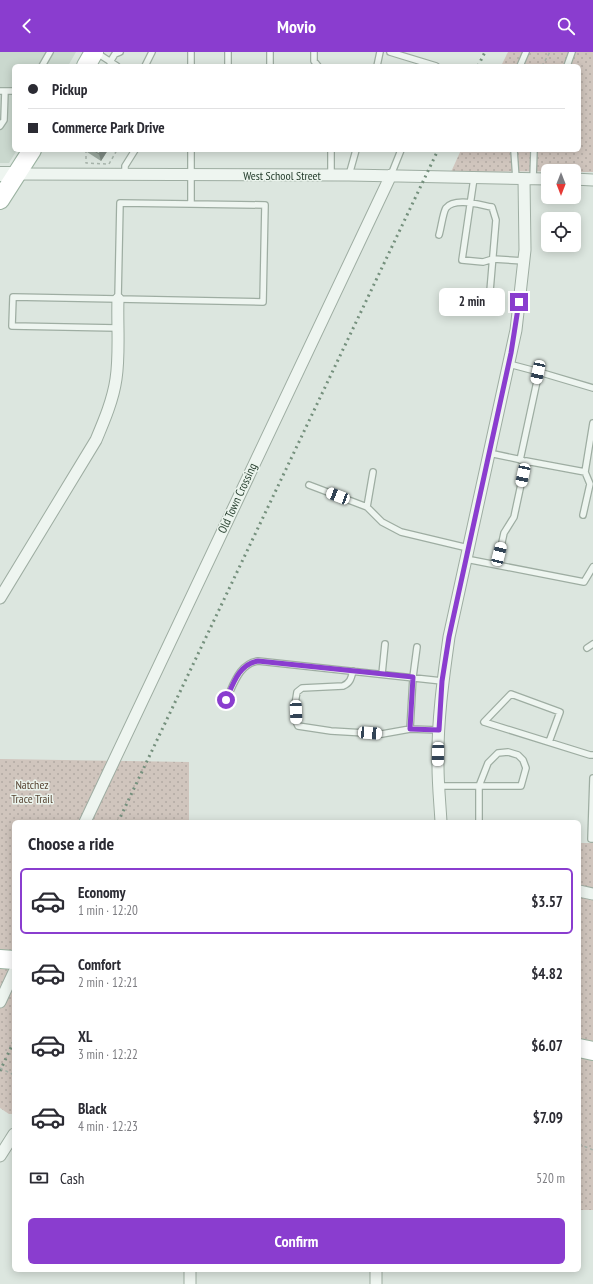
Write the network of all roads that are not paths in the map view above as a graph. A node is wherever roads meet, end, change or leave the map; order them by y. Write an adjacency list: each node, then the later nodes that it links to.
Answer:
1 (50, 52): 14 (lane)
2 (95, 52): 13 (lane); 15 (main road)
3 (120, 52): 13 (lane)
4 (152, 52): 17 (lane)
5 (191, 52): 18 (lane)
6 (228, 52): 19 (lane)
7 (270, 52): 20 (lane)
8 (314, 52): 21 (lane)
9 (380, 52): 22 (lane)
10 (390, 52): 23 (lane)
11 (526, 52): 24 (lane)
12 (572, 52): 25 (lane)
13 (110, 62): 16 (lane)
14 (43, 64)
15 (87, 64)
16 (114, 64)
17 (146, 64)
18 (191, 64)
19 (228, 64)
20 (270, 64)
21 (316, 64)
22 (377, 64)
23 (429, 64)
24 (521, 64)
25 (568, 64)
26 (2, 91): 27 (lane)
27 (0, 126)
28 (30, 152): 36 (main road)
29 (134, 152): 37 (lane)
30 (191, 152): 38 (lane)
31 (331, 152): 39 (lane)
32 (355, 152): 40 (lane)
33 (400, 152): 41 (lane)
34 (515, 152): 43 (lane)
35 (533, 152): 43 (lane)
36 (8, 174): 37 (street, West School Street); 47 (main road)
37 (125, 175): 38 (street, West School Street)
38 (192, 175): 39 (street, West School Street); 49 (lane)
39 (331, 175): 40 (street, West School Street)
40 (349, 175): 41 (street, West School Street)
41 (391, 175): 42 (street, West School Street); 88 (street, Old Town Crossing)
42 (474, 178): 43 (street, West School Street); 48 (lane)
43 (524, 179): 44 (street, West School Street); 52 (street)
44 (541, 179)
45 (581, 179): 46 (street)
46 (593, 180)
47 (0, 200)
48 (470, 203): 50 (lane); 51 (lane); 51 (lane)
49 (191, 204): 54 (lane); 54 (lane)
50 (439, 235)
51 (493, 259): 52 (lane); 53 (lane)
52 (524, 261): 56 (street)
53 (490, 290)
54 (118, 299): 55 (street); 55 (lane)
55 (117, 328): 71 (street)
56 (509, 364): 57 (lane); 60 (street)
57 (538, 372): 58 (lane); 61 (lane)
58 (593, 388)
59 (593, 423): 64 (lane)
60 (489, 453): 61 (lane); 68 (street)
61 (520, 460): 62 (lane)
62 (526, 461): 64 (lane); 69 (lane)
63 (373, 472): 66 (lane)
64 (585, 472): 67 (lane)
65 (309, 486): 66 (lane)
66 (367, 507): 68 (lane)
67 (583, 515)
68 (467, 553): 69 (lane); 79 (street)
69 (497, 565): 70 (lane)
70 (593, 566)
71 (0, 598)
72 (385, 644): 77 (lane)
73 (593, 644): 75 (lane)
74 (417, 647): 78 (lane)
75 (587, 648)
76 (353, 671): 77 (lane); 80 (lane); 81 (lane)
77 (382, 674): 78 (lane)
78 (413, 677): 79 (lane); 81 (lane)
79 (442, 681): 82 (street)
80 (226, 700)
81 (410, 729): 82 (lane)
82 (439, 730): 86 (street)
83 (549, 742): 83 (lane); 84 (lane)
84 (593, 755)
85 (593, 778): 91 (lane)
86 (439, 786): 87 (lane); 89 (street)
87 (479, 786): 87 (lane); 90 (lane)
88 (86, 820)
89 (441, 820)
90 (479, 820)
91 (593, 839)
92 (581, 891): 93 (street)
93 (593, 894)
94 (0, 959): 95 (main road)
95 (12, 960)
96 (12, 976): 97 (street)
97 (0, 1002)
98 (581, 1048): 99 (main road)
99 (593, 1051)
100 (12, 1137): 101 (street)
101 (0, 1156)
102 (190, 1272): 104 (street)
103 (376, 1272): 105 (street)
104 (190, 1284)
105 (376, 1284)

